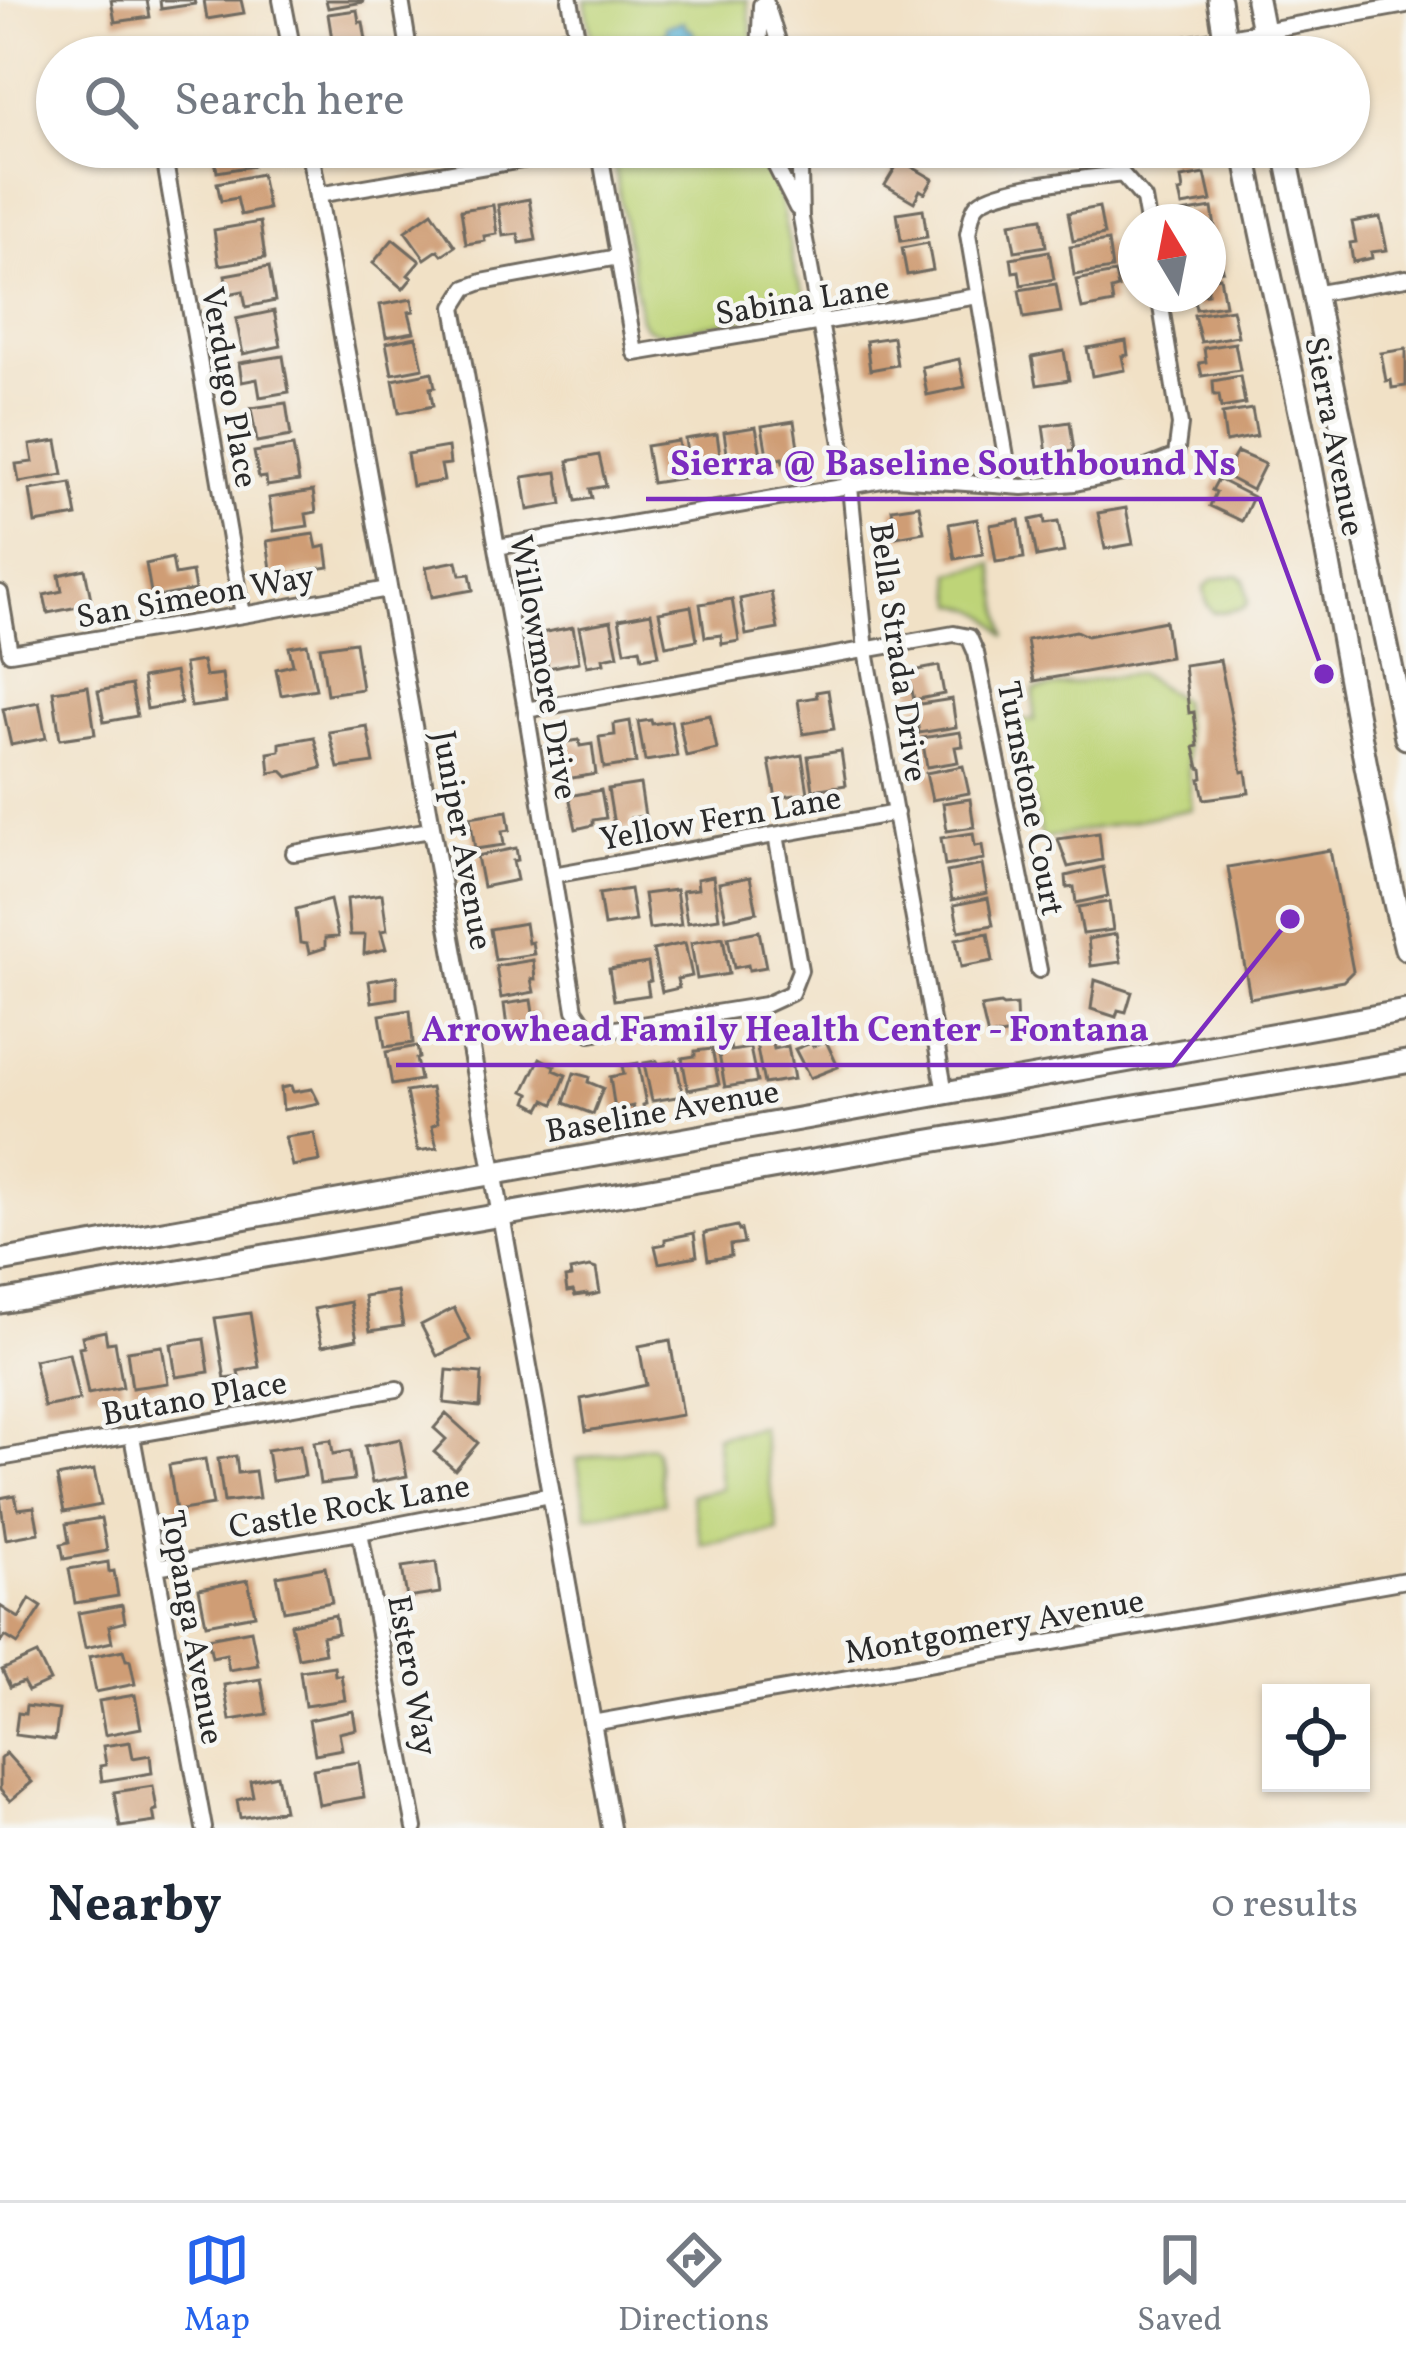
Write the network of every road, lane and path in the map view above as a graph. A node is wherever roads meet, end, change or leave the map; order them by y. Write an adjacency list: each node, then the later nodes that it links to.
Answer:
1 (282, 0): 9 (street)
2 (401, 0): 10 (street)
3 (570, 0): 11 (street)
4 (764, 0): 12 (street); 13 (street)
5 (1219, 0): 14 (main road)
6 (1257, 0): 8 (main road)
7 (1401, 4): 8 (street)
8 (1263, 31): 15 (street); 16 (main road)
9 (288, 36)
10 (407, 36)
11 (576, 36)
12 (761, 36)
13 (776, 36)
14 (1225, 36)
15 (1252, 36)
16 (1264, 36)
17 (166, 168): 39 (street, Verdugo Place)
18 (313, 168): 25 (street, Juniper Avenue)
19 (476, 168): 25 (street)
20 (602, 168): 28 (street)
21 (776, 168): 27 (street, Bella Strada Drive)
22 (802, 168): 27 (street, Bella Strada Drive)
23 (1248, 168): 48 (main road, Sierra Avenue)
24 (1288, 168): 30 (main road, Sierra Avenue)
25 (318, 195): 37 (street, Juniper Avenue)
26 (1145, 204): 31 (street)
27 (801, 218): 33 (street, Bella Strada Drive)
28 (618, 257): 33 (street, Sabina Lane); 36 (street, Willowmore Drive)
29 (1406, 278): 30 (street)
30 (1313, 294): 42 (main road, Sierra Avenue)
31 (979, 296): 33 (street, Sabina Lane); 34 (street)
32 (1163, 312): 34 (street)
33 (819, 324): 35 (street, Bella Strada Drive)
34 (1011, 486): 35 (street)
35 (850, 487): 36 (street); 40 (street, Bella Strada Drive)
36 (497, 548): 41 (street, Willowmore Drive)
37 (388, 589): 39 (street, San Simeon Way); 44 (street, Juniper Avenue)
38 (0, 592): 39 (street, San Simeon Way)
39 (243, 615)
40 (866, 650): 41 (street); 43 (street, Bella Strada Drive); 49 (street, Turnstone Court)
41 (526, 710): 47 (street, Willowmore Drive)
42 (1406, 737)
43 (896, 813): 45 (street, Yellow Fern Lane); 52 (street, Bella Strada Drive)
44 (430, 830): 46 (street); 53 (street, Juniper Avenue)
45 (776, 835): 47 (street, Yellow Fern Lane); 47 (street, Willowmore Drive)
46 (294, 854)
47 (553, 875)
48 (1406, 950)
49 (1040, 970)
50 (1406, 1011): 52 (main road, Baseline Avenue)
51 (1406, 1062): 54 (main road)
52 (945, 1093): 53 (main road, Baseline Avenue)
53 (494, 1173): 54 (street, Juniper Avenue); 55 (main road, Baseline Avenue)
54 (501, 1215): 56 (main road); 60 (street, Juniper Avenue)
55 (0, 1261)
56 (0, 1302)
57 (397, 1389): 58 (street, Butano Place)
58 (132, 1436): 59 (street, Butano Place); 62 (street, Topanga Avenue)
59 (0, 1458)
60 (551, 1495): 61 (street, Castle Rock Lane); 64 (street, Juniper Avenue)
61 (361, 1532): 62 (street, Castle Rock Lane); 66 (street, Estero Way)
62 (156, 1567): 65 (street, Topanga Avenue)
63 (1406, 1580): 64 (street, Montgomery Avenue)
64 (592, 1724): 67 (street, Juniper Avenue)
65 (203, 1828)
66 (415, 1828)
67 (610, 1828)

